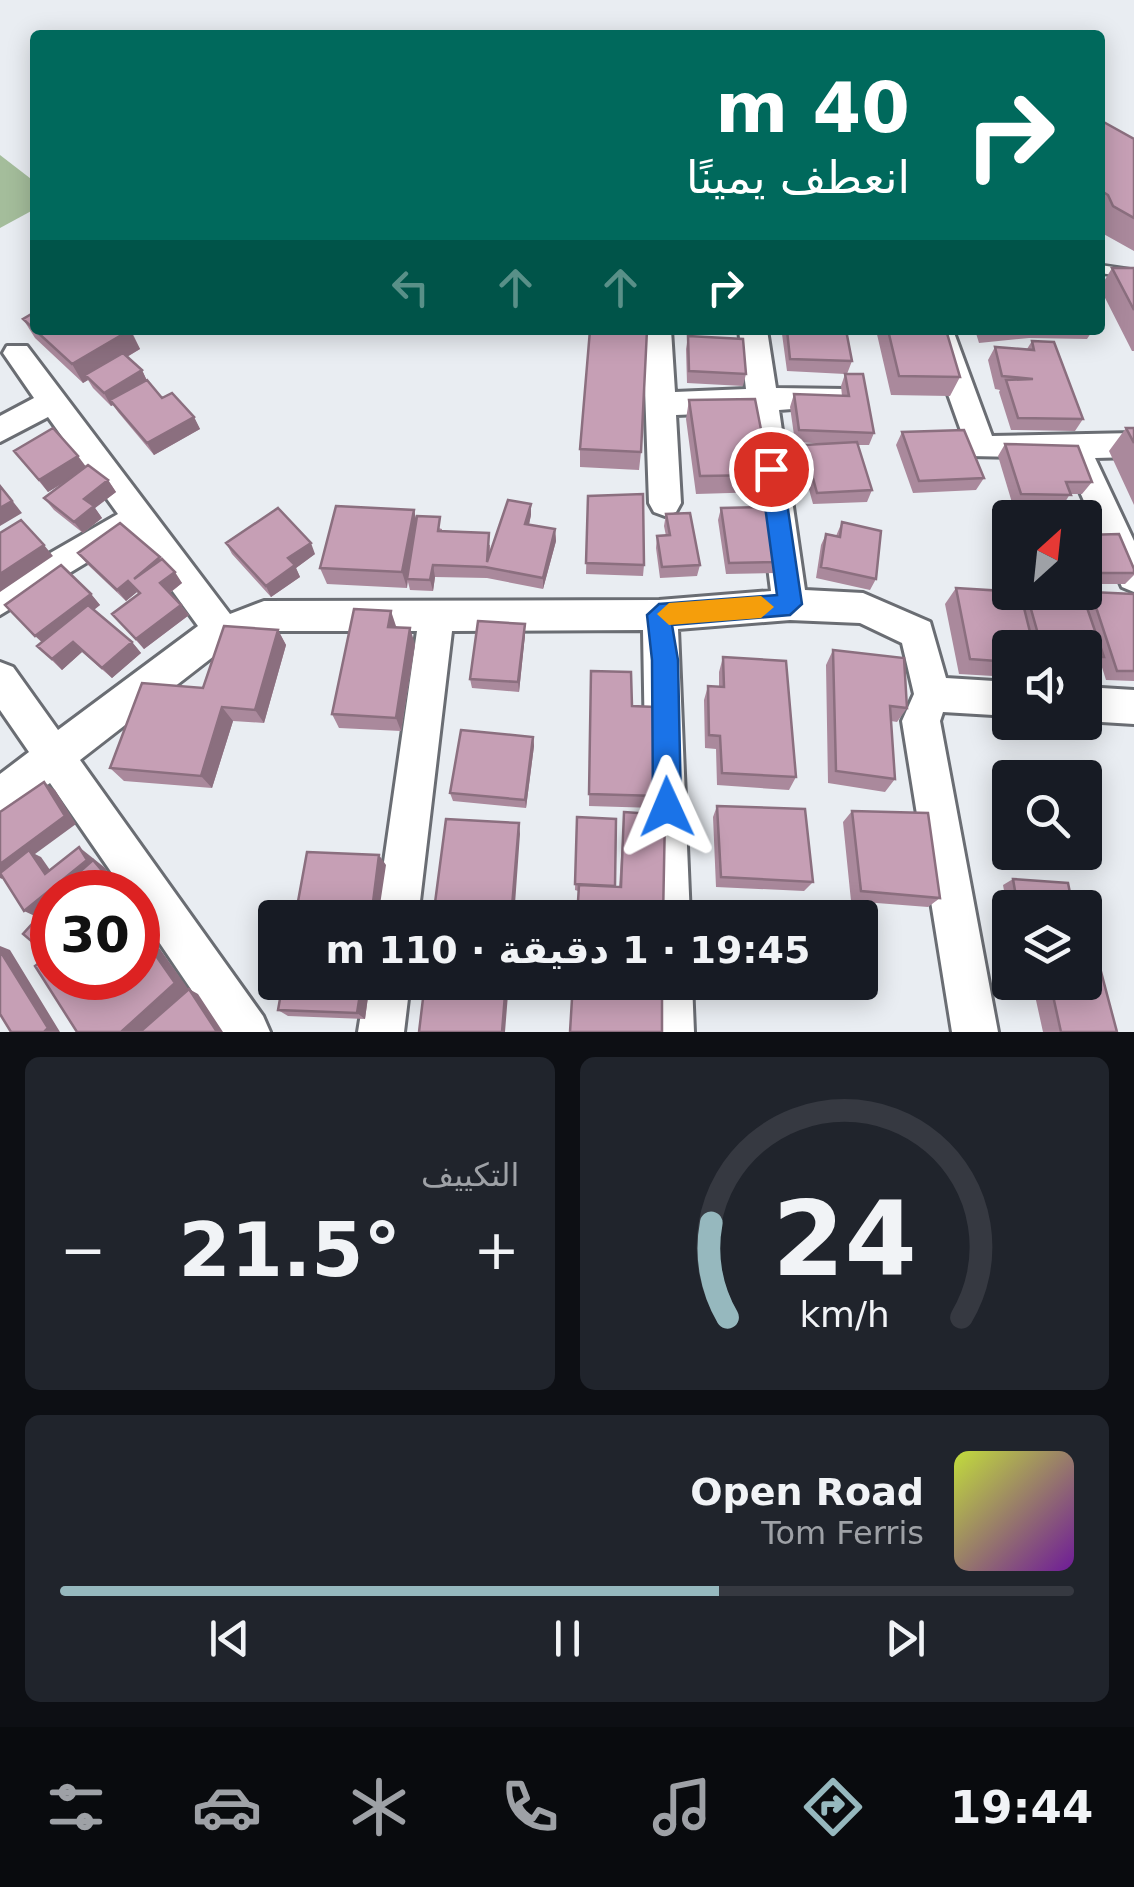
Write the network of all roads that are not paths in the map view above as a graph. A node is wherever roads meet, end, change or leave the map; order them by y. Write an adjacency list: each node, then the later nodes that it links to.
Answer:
1 (1105, 270): 2 (lane)
2 (1134, 274)
3 (657, 335): 10 (street)
4 (754, 335): 9 (street)
5 (941, 335): 13 (street)
6 (17, 353): 8 (street)
7 (835, 398): 9 (street)
8 (53, 401): 11 (street); 15 (street)
9 (762, 401): 10 (street); 18 (street)
10 (661, 404): 14 (street)
11 (0, 430)
12 (1134, 445): 13 (street)
13 (1075, 446): 16 (street)
14 (666, 503)
15 (139, 515): 17 (street); 21 (street)
16 (1134, 577)
17 (0, 600)
18 (790, 604): 19 (street); 23 (street)
19 (659, 615): 20 (street); 30 (street)
20 (436, 618): 21 (street); 29 (street)
21 (222, 631): 27 (street)
22 (0, 680): 27 (street)
23 (932, 694): 24 (street); 36 (street)
24 (992, 698)
25 (1102, 705): 26 (street)
26 (1134, 707)
27 (56, 758): 28 (street); 33 (street)
28 (0, 798)
29 (398, 900)
30 (669, 900)
31 (385, 1000): 34 (street)
32 (670, 1000): 35 (street)
33 (248, 1032)
34 (381, 1032)
35 (671, 1032)
36 (975, 1032)

